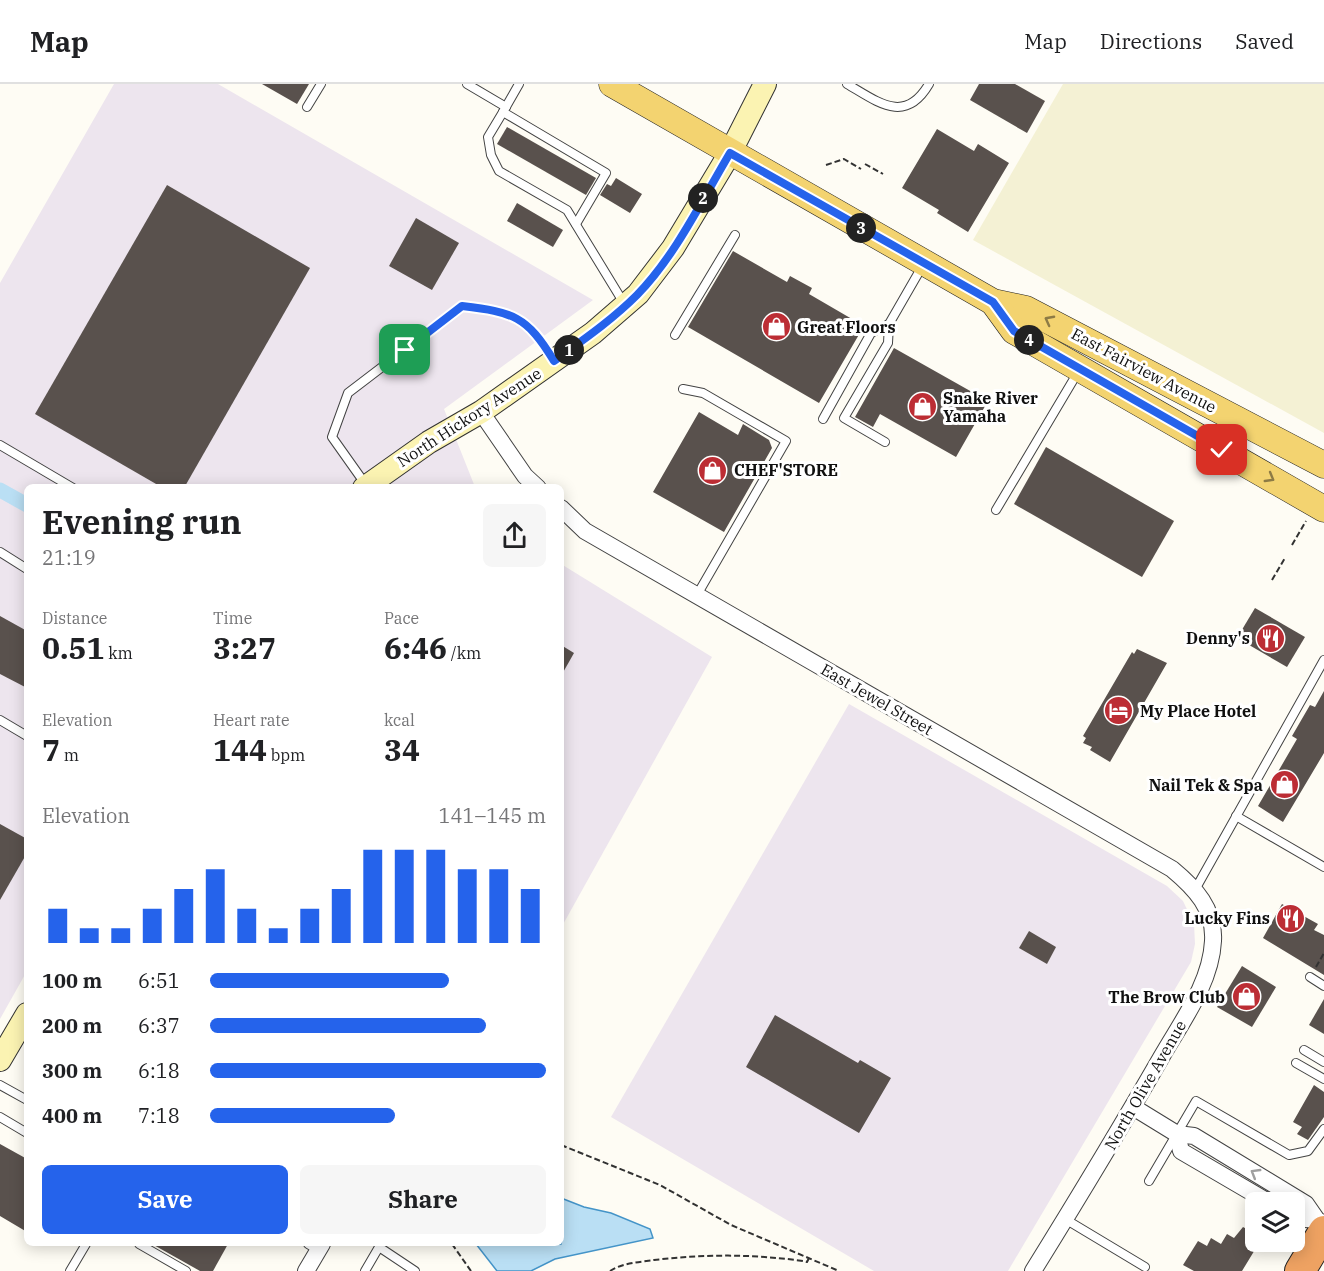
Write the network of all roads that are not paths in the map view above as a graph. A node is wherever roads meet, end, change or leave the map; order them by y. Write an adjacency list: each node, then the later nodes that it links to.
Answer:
1 (321, 84): 8 (lane)
2 (467, 84): 9 (lane)
3 (519, 84): 9 (lane)
4 (612, 84): 10 (main road, East Fairview Avenue)
5 (765, 84): 10 (street, North Hickory Avenue)
6 (847, 84): 7 (lane)
7 (929, 84)
8 (308, 107)
9 (504, 110): 11 (lane); 11 (lane)
10 (730, 153): 13 (main road, East Fairview Avenue); 15 (street, North Hickory Avenue)
11 (576, 224): 15 (lane)
12 (735, 235): 17 (lane)
13 (924, 263): 14 (main road, East Fairview Avenue); 16 (lane)
14 (993, 302): 19 (main road, East Fairview Avenue); 25 (main road, East Fairview Avenue, one-way to 14)
15 (625, 305): 18 (street, North Hickory Avenue)
16 (889, 324): 22 (lane); 23 (lane)
17 (675, 334)
18 (554, 361): 21 (street, North Hickory Avenue); 27 (lane)
19 (1080, 369): 30 (lane); 32 (main road, East Fairview Avenue, one-way to 32)
20 (683, 389): 35 (lane)
21 (481, 412): 28 (street, North Hickory Avenue); 29 (street)
22 (823, 419)
23 (885, 442)
24 (0, 445): 26 (lane)
25 (1324, 465)
26 (66, 484)
27 (363, 484)
28 (369, 484)
29 (534, 484)
30 (996, 510)
31 (564, 511): 35 (street, East Jewel Street)
32 (1315, 515)
33 (0, 552): 34 (lane)
34 (24, 566)
35 (697, 595): 41 (street, East Jewel Street)
36 (1324, 660): 39 (lane)
37 (0, 720): 38 (lane)
38 (24, 734)
39 (1236, 816): 40 (lane); 41 (lane)
40 (1324, 867)
41 (1196, 888): 52 (street, North Olive Avenue)
42 (1310, 977): 43 (lane)
43 (1324, 986)
44 (24, 1022): 46 (street)
45 (1304, 1050): 47 (lane)
46 (0, 1060)
47 (1324, 1062)
48 (1296, 1063): 49 (lane)
49 (1324, 1079)
50 (0, 1085): 51 (lane)
51 (24, 1098)
52 (1133, 1107): 56 (street); 59 (street, North Olive Avenue)
53 (0, 1118): 55 (lane)
54 (1324, 1129): 56 (lane)
55 (24, 1131)
56 (1177, 1134): 57 (lane); 58 (street); 61 (street, one-way to 56)
57 (1149, 1181)
58 (1251, 1192)
59 (1065, 1219): 65 (lane); 71 (street, North Olive Avenue)
60 (1305, 1221): 61 (street)
61 (1322, 1225): 72 (highway)
62 (85, 1246): 67 (lane)
63 (142, 1246): 68 (lane)
64 (316, 1246): 69 (street)
65 (1145, 1267)
66 (412, 1270): 70 (lane)
67 (70, 1271)
68 (186, 1271)
69 (306, 1271)
70 (365, 1271)
71 (1033, 1271)
72 (1300, 1271)

